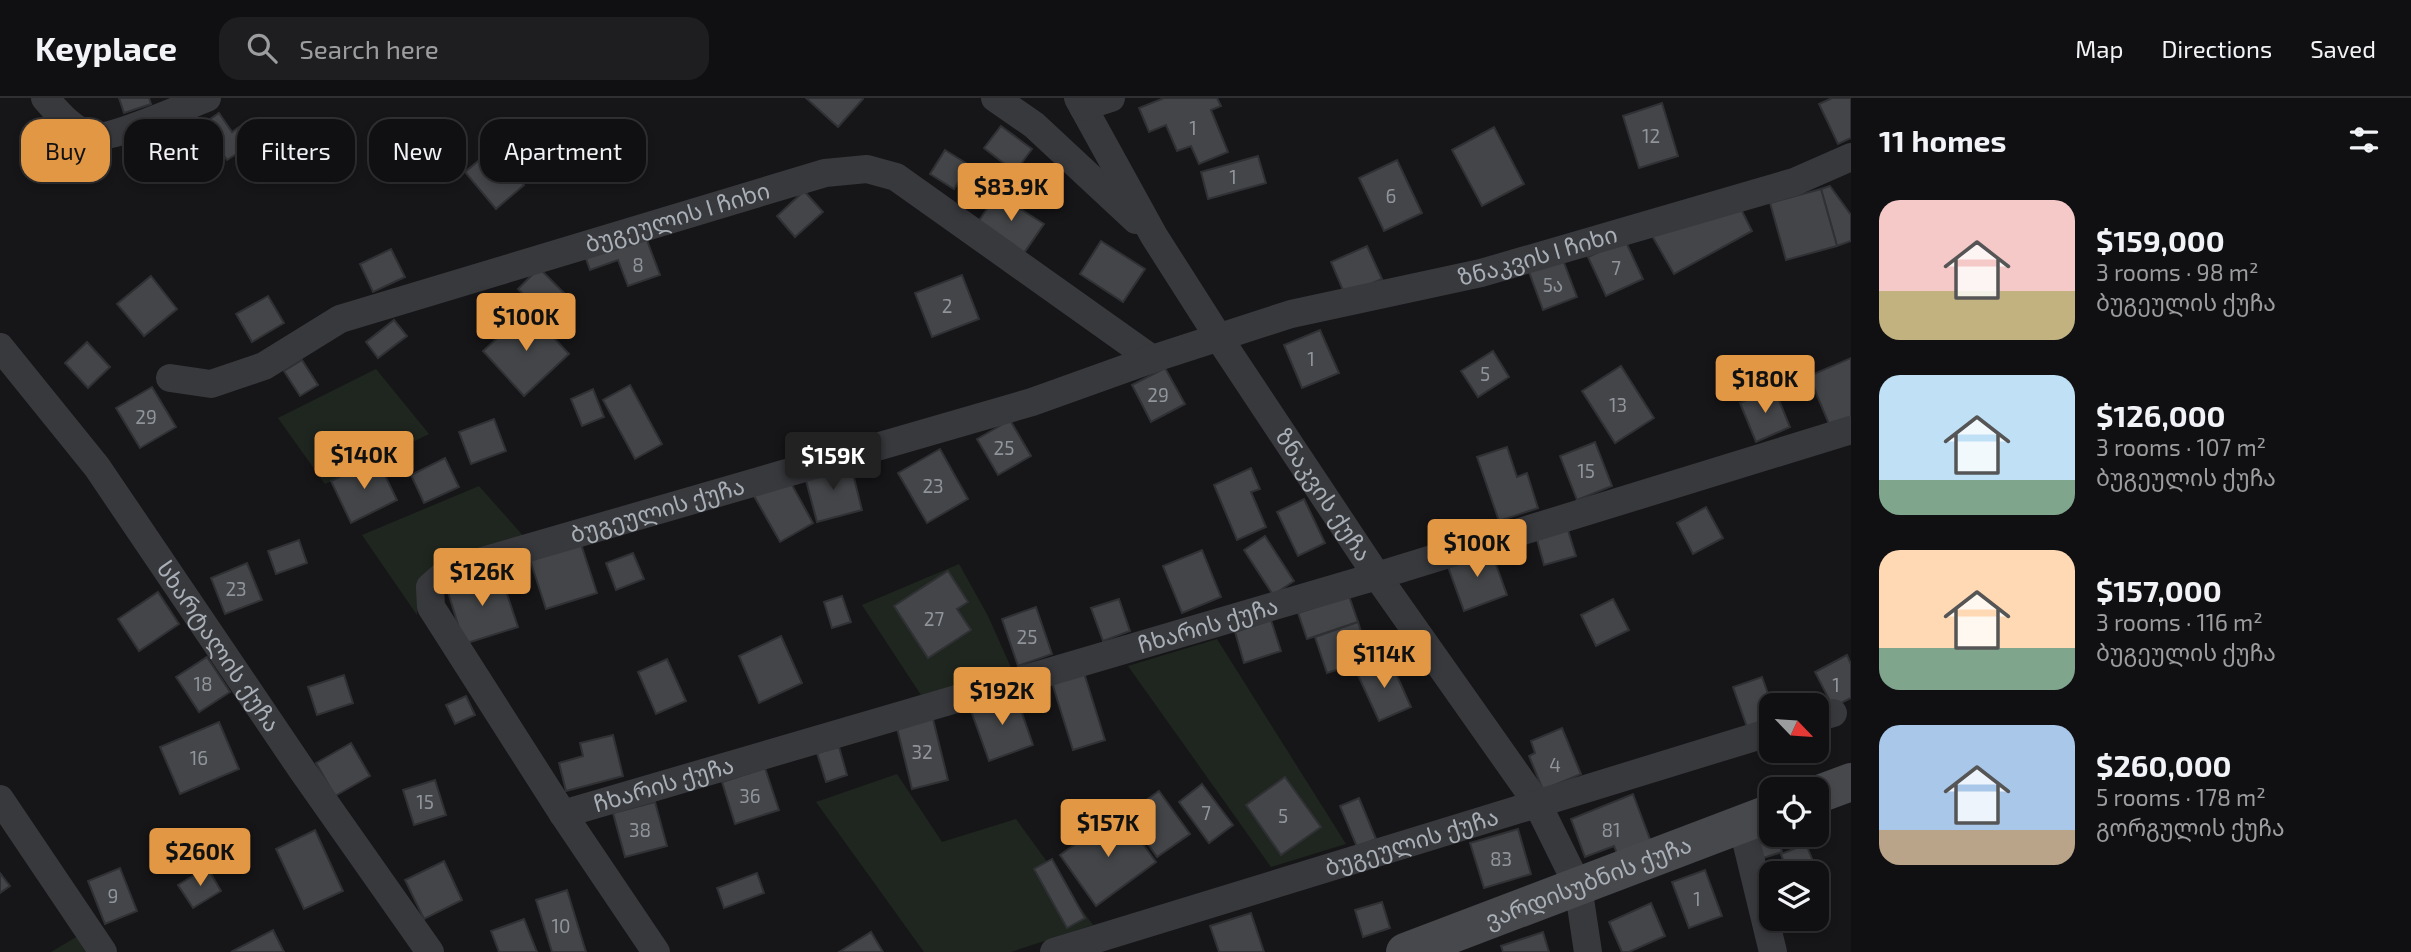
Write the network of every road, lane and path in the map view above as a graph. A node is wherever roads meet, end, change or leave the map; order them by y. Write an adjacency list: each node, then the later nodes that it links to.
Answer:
1 (46, 98): 2 (street)
2 (207, 98)
3 (995, 98): 7 (street)
4 (1111, 98): 5 (street)
5 (1081, 103): 7 (street, ზნაკვის ქუჩა)
6 (1851, 157): 8 (street, ზნაკვის I ჩიხი)
7 (1154, 236): 8 (street, ზნაკვის ქუჩა)
8 (1219, 338): 10 (street, ბუგეულის ქუჩა); 13 (street, ზნაკვის ქუჩა)
9 (0, 347): 23 (street, სხარტალის ქუჩა)
10 (1152, 359): 11 (street, ბუგეულის I ჩიხი); 19 (street, ბუგეულის ქუჩა)
11 (170, 378)
12 (1851, 430): 13 (street, ჩხარის ქუჩა)
13 (1377, 576): 18 (street, ზნაკვის ქუჩა); 19 (street, ჩხარის ქუჩა)
14 (1759, 736): 18 (street, ბუგეულის ქუჩა)
15 (1851, 782): 16 (street)
16 (1829, 790)
17 (0, 799): 22 (street)
18 (1537, 803): 21 (street, ზნაკვის ქუჩა); 25 (street, ბუგეულის ქუჩა)
19 (563, 814): 24 (street, ბუგეულის ქუჩა)
20 (1757, 819): 21 (street, ვარდისუბნის ქუჩა); 28 (street)
21 (1578, 886): 26 (street, ვარდისუბნის ქუჩა); 27 (street, ზნაკვის ქუჩა)
22 (103, 952)
23 (430, 952)
24 (656, 952)
25 (1054, 952)
26 (1405, 952)
27 (1588, 952)
28 (1773, 952)

